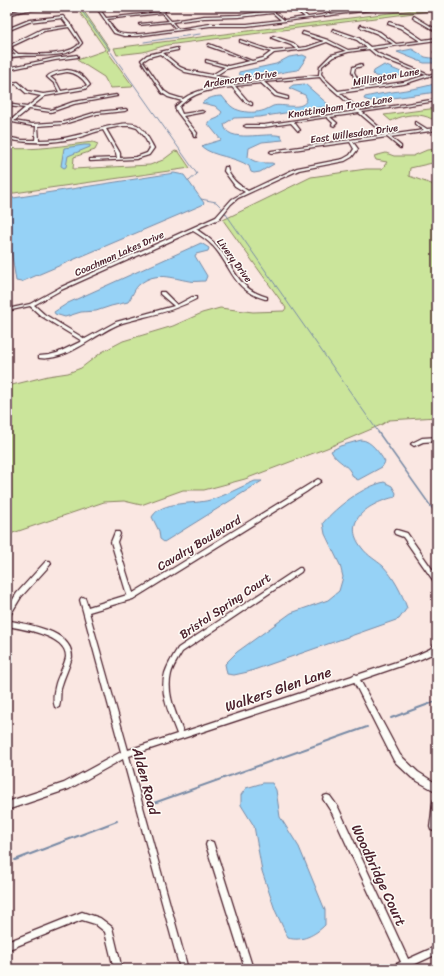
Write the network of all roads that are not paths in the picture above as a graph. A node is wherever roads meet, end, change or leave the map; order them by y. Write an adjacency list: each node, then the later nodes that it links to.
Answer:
1 (54, 7): 13 (street)
2 (97, 7): 16 (street)
3 (136, 7): 9 (street)
4 (157, 7): 11 (street)
5 (267, 7): 12 (street)
6 (293, 7): 17 (street)
7 (320, 7): 14 (street)
8 (392, 7): 10 (street)
9 (125, 8)
10 (377, 8): 14 (street)
11 (164, 12): 16 (street); 19 (street)
12 (273, 12): 18 (street); 19 (street)
13 (7, 14)
14 (330, 15): 17 (street)
15 (414, 17): 27 (street)
16 (105, 18): 25 (street)
17 (307, 18): 18 (street)
18 (283, 20): 25 (street)
19 (170, 22): 21 (street); 25 (street)
20 (389, 23): 32 (street)
21 (140, 24)
22 (70, 26): 24 (street); 37 (street); 44 (street)
23 (361, 26): 34 (street)
24 (7, 30)
25 (178, 30)
26 (333, 30): 38 (street)
27 (437, 31)
28 (303, 33): 33 (street)
29 (273, 37): 40 (street)
30 (437, 39): 32 (street)
31 (241, 41): 42 (street)
32 (422, 41): 34 (street)
33 (327, 42): 40 (street); 41 (street)
34 (395, 44): 38 (street)
35 (7, 45): 37 (street)
36 (209, 45): 47 (street)
37 (11, 46): 44 (street)
38 (369, 48): 41 (street); 55 (street)
39 (177, 49): 43 (street)
40 (298, 49): 42 (street)
41 (348, 51): 54 (street)
42 (273, 52): 47 (street)
43 (161, 53): 53 (street); 65 (street)
44 (17, 54): 46 (street)
45 (77, 56): 51 (street)
46 (7, 57)
47 (251, 61): 50 (street)
48 (207, 62): 50 (street)
49 (361, 65): 59 (street)
50 (227, 67): 53 (street)
51 (7, 69)
52 (437, 73): 55 (street, Millington Lane)
53 (213, 76): 58 (street)
54 (320, 76): 56 (street, Ardencroft Drive); 61 (street)
55 (430, 76): 59 (street, Millington Lane)
56 (262, 82): 58 (street, Ardencroft Drive); 64 (street)
57 (7, 84): 62 (street)
58 (233, 86): 65 (street, Ardencroft Drive); 68 (street)
59 (368, 88): 61 (street, Millington Lane)
60 (60, 91): 60 (street); 62 (street)
61 (338, 92): 71 (street)
62 (42, 96): 69 (street)
63 (116, 96): 69 (street)
64 (287, 98)
65 (183, 100): 73 (street)
66 (437, 100): 71 (street, Knottingham Trace Lane)
67 (7, 104): 69 (street)
68 (251, 104)
69 (28, 108): 76 (street)
70 (125, 110): 80 (street)
71 (359, 111): 74 (street, Knottingham Trace Lane); 87 (street)
72 (202, 112): 73 (street)
73 (182, 115): 86 (street)
74 (328, 116): 77 (street, Knottingham Trace Lane); 79 (street)
75 (7, 120): 76 (street)
76 (13, 120): 80 (street)
77 (292, 122): 81 (street, Knottingham Trace Lane); 84 (street)
78 (416, 123): 85 (street)
79 (334, 125)
80 (37, 126): 89 (street)
81 (246, 126)
82 (104, 129): 89 (street); 93 (street); 93 (street)
83 (437, 129): 85 (street, East Willesdon Drive)
84 (298, 130)
85 (426, 130): 87 (street, East Willesdon Drive)
86 (195, 136)
87 (387, 137): 90 (street, East Willesdon Drive); 91 (street)
88 (7, 138): 89 (street)
89 (36, 140)
90 (351, 141): 92 (street, East Willesdon Drive); 96 (street)
91 (400, 147)
92 (272, 152)
93 (119, 159): 94 (street)
94 (91, 160)
95 (226, 168): 96 (street)
96 (248, 192): 97 (street, Coachman Lakes Drive)
97 (193, 229): 100 (street, Livery Drive); 101 (street, Coachman Lakes Drive)
98 (162, 293): 102 (street)
99 (194, 298): 102 (street)
100 (265, 298)
101 (31, 305): 103 (street, Coachman Lakes Drive); 104 (street)
102 (177, 307): 104 (street)
103 (7, 310)
104 (84, 340): 105 (street)
105 (40, 358)
106 (437, 439): 107 (street)
107 (414, 444)
108 (318, 481): 114 (street, Cavalry Boulevard)
109 (397, 532): 113 (street)
110 (117, 534): 114 (street)
111 (48, 563): 117 (street)
112 (299, 570): 122 (street, Bristol Spring Court)
113 (437, 581)
114 (131, 597): 116 (street, Cavalry Boulevard)
115 (83, 600): 116 (street, Alden Road)
116 (86, 610): 123 (street, Alden Road)
117 (7, 615)
118 (7, 623): 121 (street)
119 (437, 646): 120 (street, Walkers Glen Lane)
120 (355, 677): 122 (street, Walkers Glen Lane); 124 (street)
121 (57, 705)
122 (181, 736): 123 (street, Walkers Glen Lane)
123 (125, 754): 127 (street, Walkers Glen Lane); 134 (street, Alden Road)
124 (437, 788)
125 (326, 799): 132 (street, Woodbridge Court)
126 (437, 803): 128 (street)
127 (7, 806)
128 (434, 828)
129 (210, 845): 135 (street)
130 (7, 946): 133 (street)
131 (437, 950): 132 (street)
132 (406, 964): 136 (street)
133 (118, 969)
134 (184, 969)
135 (249, 969)
136 (395, 969)

